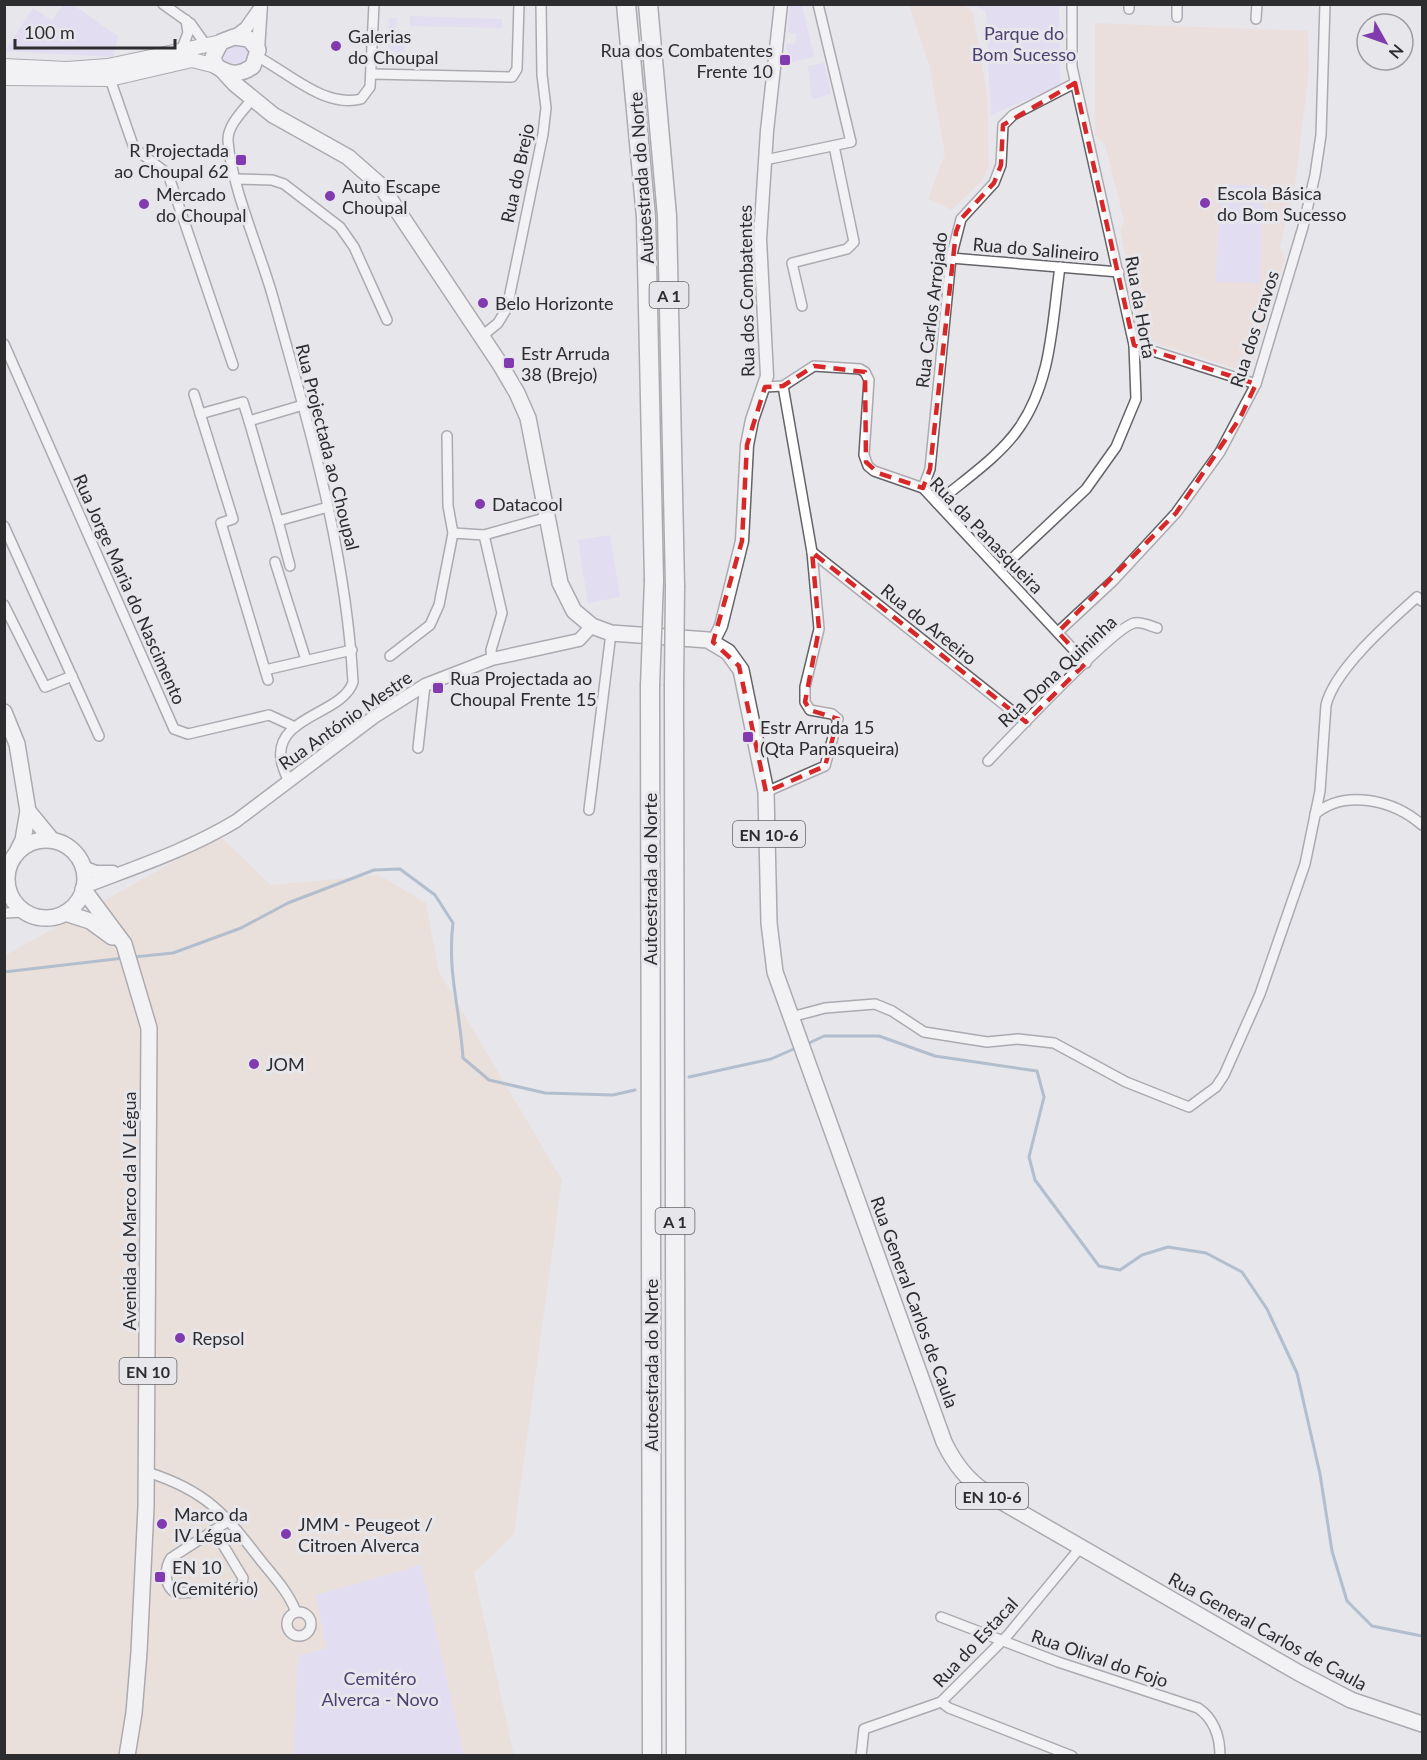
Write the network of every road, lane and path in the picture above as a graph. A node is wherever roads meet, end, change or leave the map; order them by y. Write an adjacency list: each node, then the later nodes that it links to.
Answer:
1 (163, 4): 16 (street)
2 (374, 4): 22 (street)
3 (519, 4): 22 (street)
4 (542, 4): 34 (street, Rua do Brejo)
5 (626, 4): 107 (highway, Autoestrada do Norte / A 1, bridge)
6 (648, 4): 108 (highway, Autoestrada do Norte / A 1, bridge)
7 (781, 4): 27 (street, Rua dos Combatentes)
8 (818, 4): 26 (street)
9 (1072, 4): 24 (street, Rua da Horta)
10 (1177, 4): 14 (street)
11 (1257, 4): 15 (street)
12 (1325, 4): 38 (street, Rua dos Cravos)
13 (260, 7): 18 (street); 19 (street)
14 (1177, 17)
15 (1256, 19)
16 (186, 20): 17 (street); 18 (street)
17 (181, 51): 18 (main road); 21 (main road)
18 (219, 53): 19 (main road); 19 (main road); 21 (main road); 25 (main road)
19 (256, 58): 22 (street); 25 (main road)
20 (4, 66): 21 (main road)
21 (109, 73): 23 (main road); 37 (street)
22 (371, 74)
23 (4, 78)
24 (1075, 83): 29 (street, Rua Carlos Arrojado); 31 (street, Rua da Horta)
25 (253, 98): 28 (street, Rua Projectada ao Choupal); 34 (main road)
26 (834, 146): 27 (street); 32 (street)
27 (765, 160): 40 (street, Rua dos Combatentes)
28 (236, 178): 33 (street); 42 (street, Rua Projectada ao Choupal)
29 (951, 258): 30 (street, Rua do Salineiro); 46 (street, Rua Carlos Arrojado)
30 (1060, 267): 31 (street, Rua do Salineiro); 47 (street)
31 (1119, 272): 36 (street, Rua da Horta)
32 (802, 306)
33 (387, 320)
34 (481, 337): 49 (main road)
35 (4, 344): 76 (street, Rua Jorge Maria do Nascimento)
36 (1134, 345): 38 (street); 57 (street, Rua da Horta)
37 (233, 365)
38 (1256, 384): 62 (street, Rua dos Cravos)
39 (783, 386): 40 (street, Rua da Panasqueira); 46 (street, Rua da Panasqueira); 54 (street)
40 (765, 387): 64 (street, Rua dos Combatentes)
41 (194, 394): 43 (street)
42 (303, 405): 44 (street); 48 (street, Rua Projectada ao Choupal)
43 (200, 414): 44 (street); 70 (street)
44 (249, 421): 50 (street)
45 (447, 436): 52 (street)
46 (923, 488): 47 (street, Rua da Panasqueira)
47 (937, 503): 57 (street, Rua da Panasqueira)
48 (328, 507): 50 (street); 65 (street, Rua Projectada ao Choupal)
49 (548, 516): 53 (street); 60 (main road)
50 (278, 521): 56 (street)
51 (4, 526): 71 (street)
52 (453, 533): 53 (street); 66 (street)
53 (484, 535): 67 (street)
54 (812, 552): 75 (street, Rua do Areeiro); 81 (street)
55 (275, 562): 68 (street)
56 (290, 566)
57 (1000, 570): 62 (street, Rua da Panasqueira)
58 (1422, 601): 84 (street)
59 (4, 604): 71 (street)
60 (592, 626): 63 (main road); 67 (street, Rua António Mestre)
61 (1157, 628): 69 (street, Rua Dona Quininha)
62 (1058, 632): 69 (street, Rua da Panasqueira)
63 (611, 633): 64 (main road); 82 (street)
64 (713, 642): 81 (main road, Rua General Carlos de Caula / EN 10-6)
65 (352, 650): 68 (street); 76 (street, Rua Projectada ao Choupal)
66 (390, 656)
67 (492, 659): 73 (street, Rua António Mestre)
68 (306, 660): 70 (street)
69 (1086, 663): 75 (street, Rua Dona Quininha)
70 (265, 670): 72 (street)
71 (72, 676): 77 (street)
72 (268, 681)
73 (425, 685): 78 (street); 80 (street, Rua António Mestre)
74 (4, 712): 83 (main road)
75 (1026, 722): 79 (street, Rua Dona Quininha)
76 (295, 727): 80 (street, Rua Projectada ao Choupal)
77 (99, 736)
78 (418, 748)
79 (987, 761)
80 (289, 782): 89 (street, Rua António Mestre)
81 (766, 792): 96 (main road, Rua General Carlos de Caula / EN 10-6)
82 (589, 810)
83 (28, 811): 86 (main road); 87 (main road)
84 (1315, 814): 85 (street); 96 (street)
85 (1422, 825)
86 (51, 839): 87 (main road); 88 (main road)
87 (16, 854): 90 (main road)
88 (83, 867): 89 (street, Rua António Mestre); 91 (main road)
89 (129, 870): 91 (street, Rua António Mestre)
90 (6, 884): 92 (main road)
91 (84, 888): 94 (main road); 95 (main road, Avenida do Marco da IV Légua / EN 10)
92 (25, 912): 93 (street); 94 (main road, EN 10)
93 (4, 913)
94 (65, 913): 95 (main road, Avenida do Marco da IV Légua / EN 10)
95 (131, 962): 97 (main road, Avenida do Marco da IV Légua / EN 10)
96 (791, 1017): 100 (main road, Rua General Carlos de Caula / EN 10-6)
97 (147, 1472): 98 (street); 106 (main road, Avenida do Marco da IV Légua / EN 10)
98 (230, 1520): 99 (street); 101 (street)
99 (214, 1530): 99 (street)
100 (1080, 1548): 103 (street, Rua do Estacal); 105 (main road, Rua General Carlos de Caula / EN 10-6)
101 (296, 1612)
102 (941, 1617): 103 (street, Rua Olival do Fojo)
103 (1002, 1641): 104 (street, Rua do Estacal); 111 (street, Rua Olival do Fojo)
104 (941, 1702): 109 (street, Rua do Estacal); 110 (street)
105 (1422, 1724)
106 (126, 1755)
107 (652, 1755)
108 (676, 1755)
109 (861, 1755)
110 (1072, 1755)
111 (1220, 1755)

